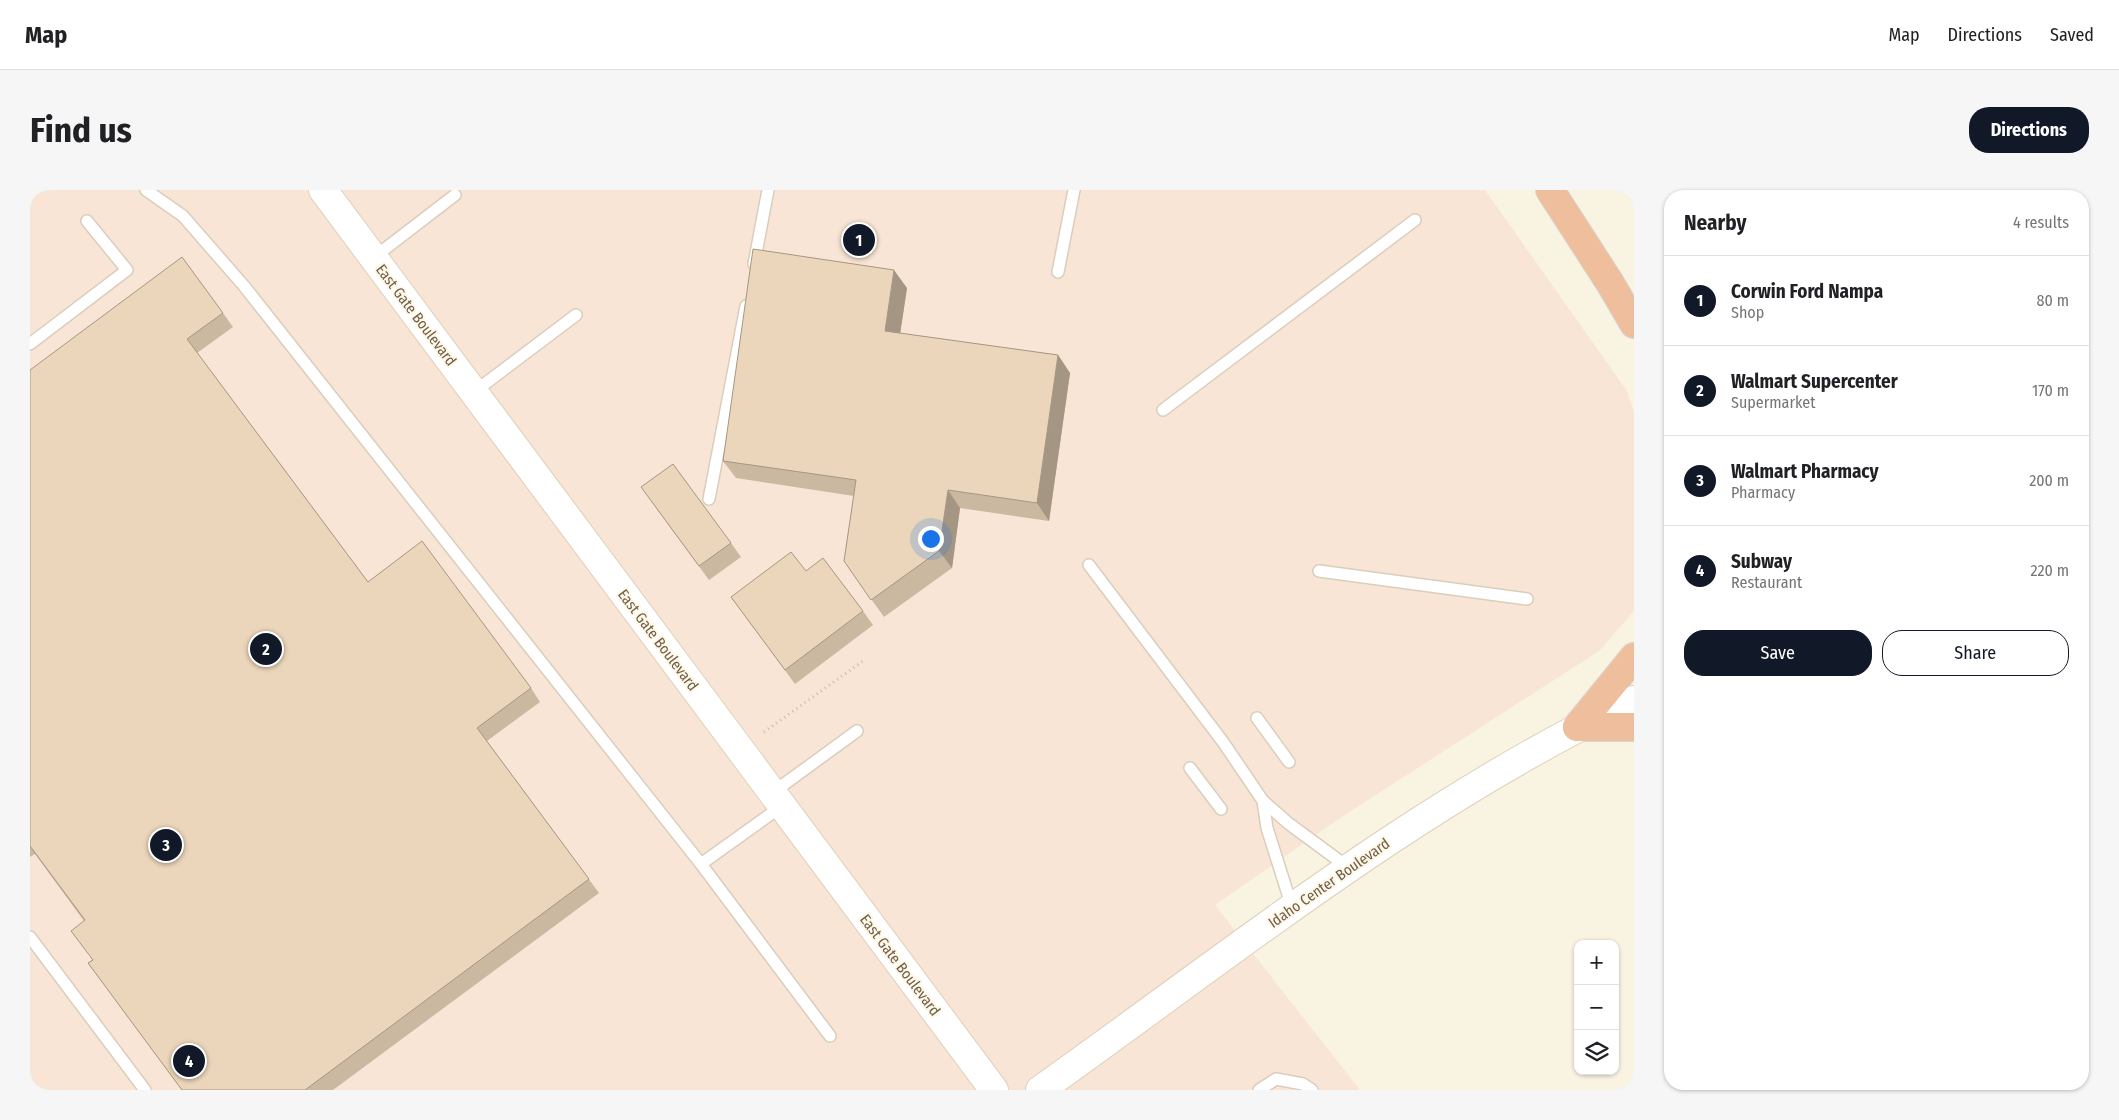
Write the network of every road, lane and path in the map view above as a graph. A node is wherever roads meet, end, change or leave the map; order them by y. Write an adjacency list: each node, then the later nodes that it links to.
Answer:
1 (146, 190): 35 (lane)
2 (323, 190): 9 (street, East Gate Boulevard)
3 (768, 190): 11 (lane)
4 (1074, 190): 10 (lane)
5 (1550, 190): 14 (highway)
6 (455, 195): 9 (lane)
7 (1415, 220): 17 (lane)
8 (87, 221): 15 (lane)
9 (374, 258): 16 (street, East Gate Boulevard)
10 (1058, 272)
11 (752, 275)
12 (748, 293): 18 (lane)
13 (576, 315): 16 (lane)
14 (1634, 324)
15 (30, 344)
16 (473, 392): 32 (street, East Gate Boulevard)
17 (1163, 410)
18 (709, 499)
19 (1089, 564): 33 (lane)
20 (1319, 572): 21 (lane)
21 (1527, 599)
22 (1634, 657): 26 (highway)
23 (863, 661): 29 (path)
24 (1634, 700): 26 (street, Idaho Center Boulevard)
25 (1257, 718): 30 (lane)
26 (1577, 727): 27 (highway); 36 (street, Idaho Center Boulevard)
27 (1634, 727)
28 (857, 731): 32 (lane)
29 (764, 732)
30 (1289, 762)
31 (1190, 768): 34 (lane)
32 (777, 799): 35 (lane); 41 (street, East Gate Boulevard)
33 (1263, 801): 36 (lane); 37 (lane)
34 (1221, 809)
35 (702, 864): 39 (lane)
36 (1349, 868): 37 (street, Idaho Center Boulevard)
37 (1292, 907): 42 (street, Idaho Center Boulevard)
38 (30, 937): 40 (lane)
39 (830, 1036)
40 (145, 1090)
41 (994, 1090)
42 (1040, 1090)
43 (1259, 1090): 44 (lane)
44 (1312, 1090)

